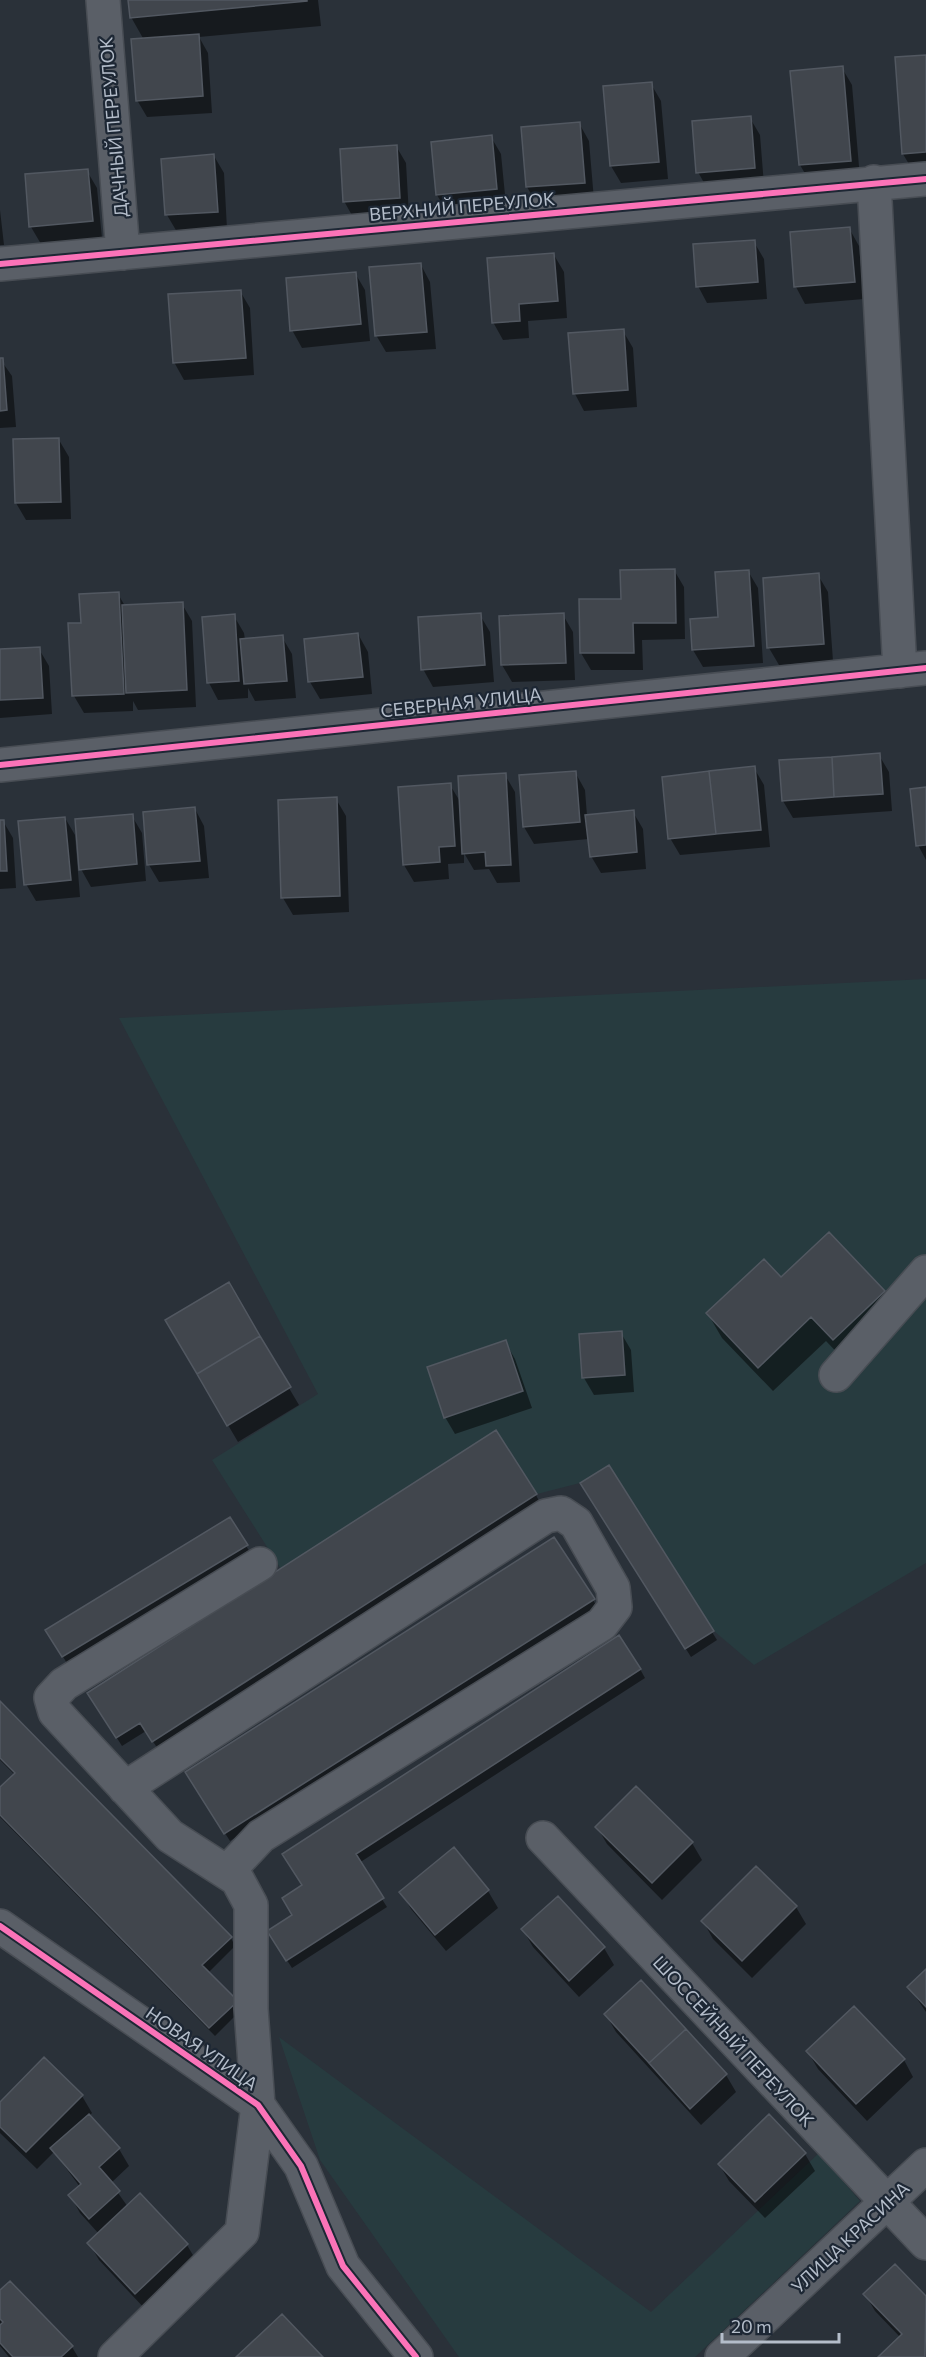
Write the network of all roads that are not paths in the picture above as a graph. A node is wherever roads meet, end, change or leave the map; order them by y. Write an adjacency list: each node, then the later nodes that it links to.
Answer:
1 (103, 0): 4 (street, ДАЧНЫЙ ПЕРЕУЛОК)
2 (926, 178): 3 (street, ВЕРХНИЙ ПЕРЕУЛОК)
3 (874, 182): 4 (street, ВЕРХНИЙ ПЕРЕУЛОК); 6 (street)
4 (123, 253): 5 (street, ВЕРХНИЙ ПЕРЕУЛОК)
5 (0, 264)
6 (913, 669): 7 (street, СЕВЕРНАЯ УЛИЦА)
7 (0, 765)
8 (926, 1272): 9 (street)
9 (836, 1375)
10 (261, 1564): 11 (street)
11 (125, 1788): 13 (street); 13 (street)
12 (543, 1838): 17 (street, ШОССЕЙНЫЙ ПЕРЕУЛОК)
13 (227, 1872): 15 (street)
14 (0, 1926): 15 (street, НОВАЯ УЛИЦА)
15 (258, 2105): 19 (street); 20 (street, НОВАЯ УЛИЦА)
16 (926, 2165): 17 (street, УЛИЦА КРАСИНА)
17 (887, 2203): 18 (street, ШОССЕЙНЫЙ ПЕРЕУЛОК); 21 (street, УЛИЦА КРАСИНА)
18 (926, 2243)
19 (115, 2357)
20 (416, 2357)
21 (722, 2357)

